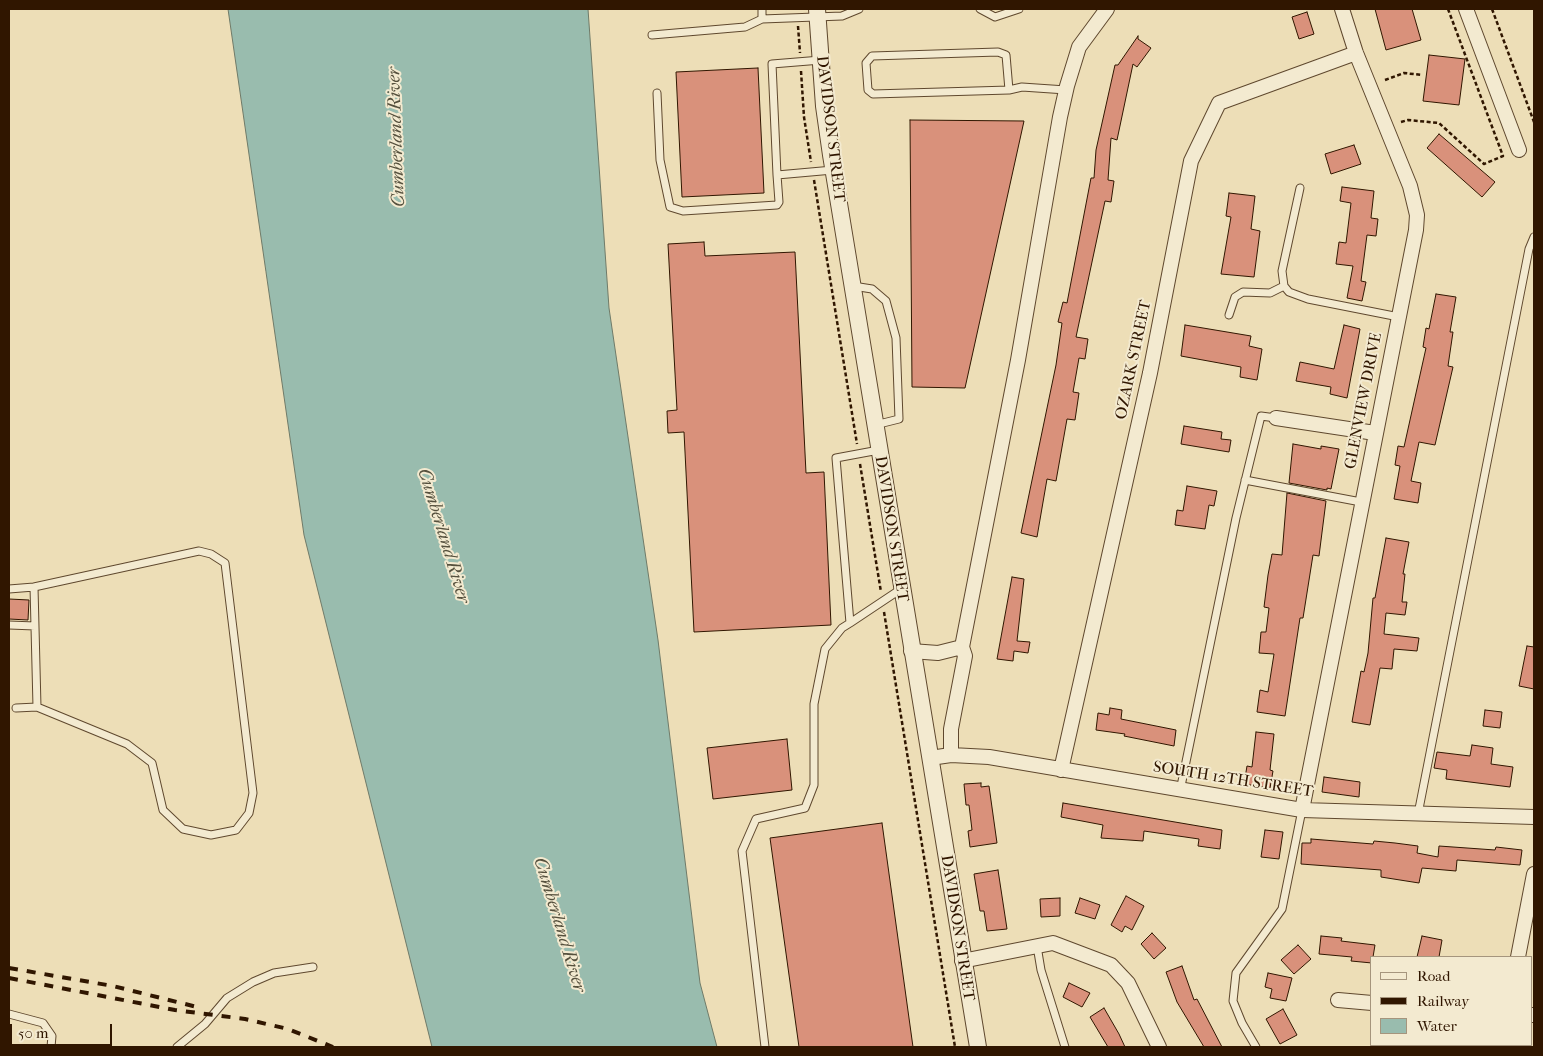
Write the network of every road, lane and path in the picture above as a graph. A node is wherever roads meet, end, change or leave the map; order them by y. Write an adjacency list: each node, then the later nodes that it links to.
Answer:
1 (762, 9): 12 (lane)
2 (858, 9): 10 (lane)
3 (980, 9): 4 (lane)
4 (1019, 9)
5 (1107, 9): 20 (street)
6 (1342, 9): 14 (street, GLENVIEW DRIVE)
7 (1448, 9): 22 (path)
8 (1466, 9): 24 (street)
9 (1492, 9): 23 (path)
10 (817, 12): 11 (lane); 15 (street, DAVIDSON STREET)
11 (797, 17): 12 (lane); 16 (path)
12 (762, 19): 13 (lane)
13 (652, 35)
14 (1356, 54): 33 (street, GLENVIEW DRIVE); 54 (street, OZARK STREET)
15 (820, 60): 16 (lane); 25 (street, DAVIDSON STREET)
16 (800, 61): 26 (path); 27 (lane)
17 (1422, 75): 18 (path)
18 (1385, 80)
19 (1009, 90): 19 (lane); 20 (lane)
20 (1066, 90): 48 (street)
21 (656, 93): 27 (lane)
22 (1401, 122)
23 (1534, 122)
24 (1519, 150)
25 (833, 170): 26 (lane); 30 (street, DAVIDSON STREET)
26 (813, 172): 27 (lane); 38 (path)
27 (777, 176)
28 (1300, 188): 31 (lane)
29 (1534, 237): 57 (lane)
30 (852, 286): 35 (street, DAVIDSON STREET); 35 (lane)
31 (1284, 286): 32 (lane); 33 (lane)
32 (1229, 315)
33 (1398, 317): 36 (street, GLENVIEW DRIVE)
34 (1276, 418): 36 (street); 39 (lane)
35 (874, 425): 37 (street, DAVIDSON STREET)
36 (1374, 433): 40 (street, GLENVIEW DRIVE)
37 (879, 450): 38 (lane); 43 (street, DAVIDSON STREET)
38 (859, 454): 44 (path); 45 (lane)
39 (1245, 480): 40 (lane); 55 (lane)
40 (1361, 502): 56 (street, GLENVIEW DRIVE)
41 (34, 587): 42 (lane); 47 (lane); 50 (lane)
42 (9, 589)
43 (901, 589): 44 (lane); 49 (street, DAVIDSON STREET)
44 (882, 602): 45 (lane); 70 (path)
45 (850, 623): 69 (lane)
46 (9, 626): 47 (lane)
47 (35, 626): 50 (lane)
48 (962, 647): 49 (street); 52 (street)
49 (911, 651): 53 (street, DAVIDSON STREET)
50 (37, 707): 51 (lane)
51 (16, 708)
52 (951, 755): 53 (street, SOUTH 12TH STREET); 54 (street, SOUTH 12TH STREET)
53 (930, 758): 62 (street, DAVIDSON STREET)
54 (1061, 770): 55 (street, SOUTH 12TH STREET)
55 (1180, 791): 56 (street, SOUTH 12TH STREET)
56 (1302, 810): 57 (street, SOUTH 12TH STREET); 74 (lane)
57 (1418, 814): 58 (street, SOUTH 12TH STREET)
58 (1534, 817)
59 (1533, 884): 61 (street)
60 (1037, 946): 62 (street); 72 (lane); 73 (street)
61 (1518, 956)
62 (962, 961): 71 (street, DAVIDSON STREET)
63 (313, 967): 68 (lane)
64 (1338, 1000): 65 (street)
65 (1370, 1003)
66 (9, 1014): 67 (lane)
67 (51, 1047)
68 (177, 1047)
69 (765, 1047)
70 (955, 1047)
71 (978, 1047)
72 (1065, 1047)
73 (1159, 1047)
74 (1256, 1047)

